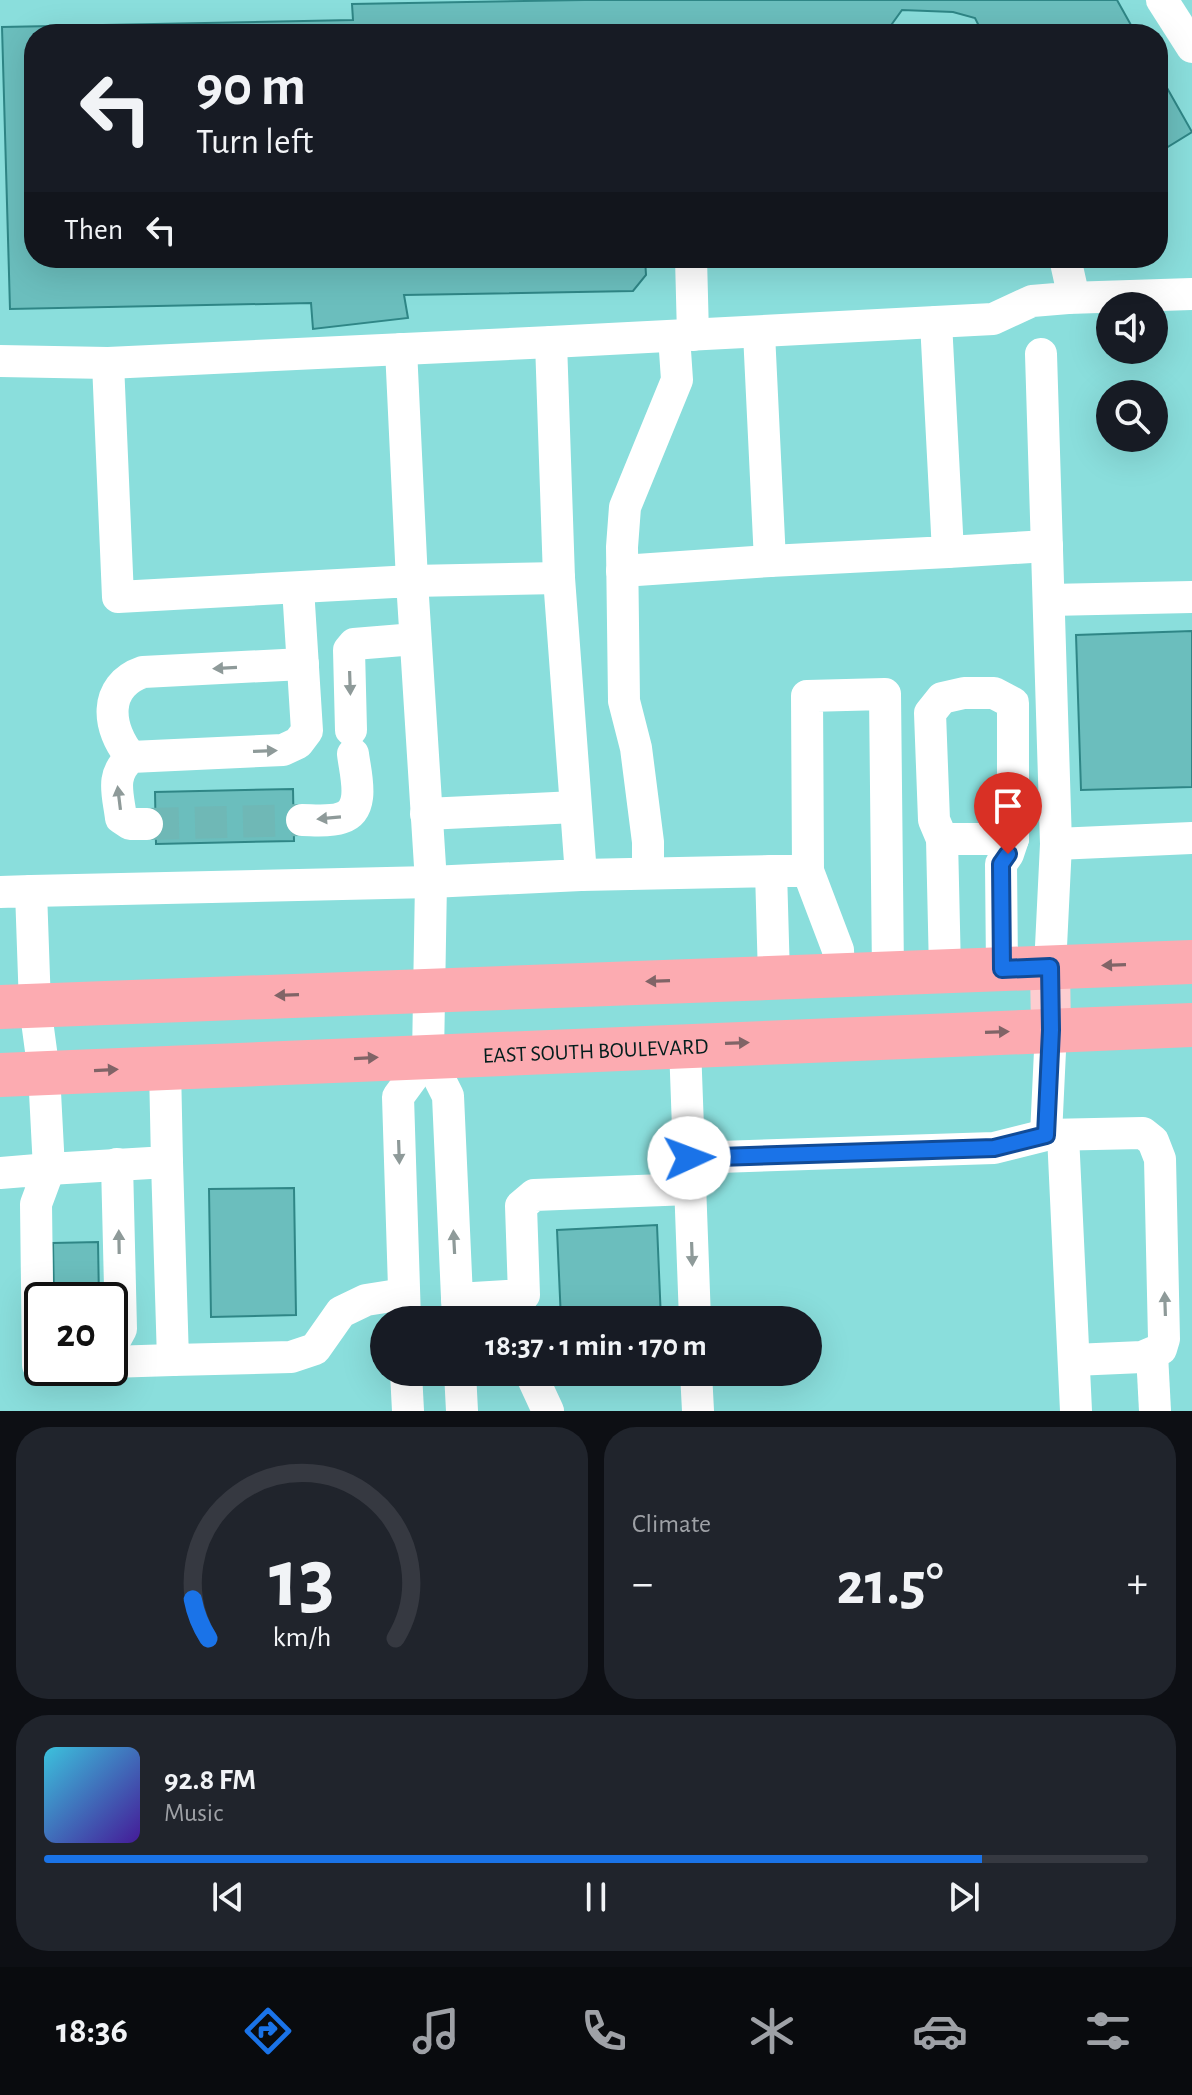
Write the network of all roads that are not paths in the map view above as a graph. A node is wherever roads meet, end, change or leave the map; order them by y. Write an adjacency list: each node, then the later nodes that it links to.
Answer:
1 (1162, 0): 2 (street)
2 (1192, 47)
3 (690, 268): 9 (street)
4 (1067, 268): 6 (street)
5 (1192, 294): 6 (street)
6 (1068, 298): 7 (street)
7 (936, 322): 8 (street); 16 (street)
8 (759, 333): 9 (street); 17 (street)
9 (684, 336): 10 (street); 18 (street)
10 (551, 342): 11 (street); 19 (street)
11 (401, 349): 14 (street); 20 (street)
12 (1041, 354): 15 (street)
13 (0, 361): 14 (street)
14 (108, 363): 21 (street)
15 (1047, 546): 16 (street); 23 (street)
16 (948, 552): 17 (street)
17 (770, 561): 18 (street)
18 (622, 571): 37 (street)
19 (559, 578): 20 (street); 27 (street)
20 (412, 581): 21 (street); 24 (street)
21 (298, 588): 25 (street)
22 (1192, 597): 23 (street)
23 (1049, 600): 34 (street)
24 (415, 639): 28 (street); 29 (street, one-way to 29)
25 (303, 664): 26 (street, one-way to 25); 26 (street, one-way to 26)
26 (131, 757): 30 (street, one-way to 26)
27 (575, 807): 28 (street); 38 (street)
28 (426, 814): 39 (street)
29 (302, 820)
30 (147, 824)
31 (1192, 838): 34 (street)
32 (942, 839): 33 (street); 33 (street); 44 (street)
33 (1013, 839): 43 (street)
34 (1056, 844): 42 (street)
35 (771, 871): 36 (street); 37 (street); 47 (street)
36 (808, 871): 45 (street); 46 (street)
37 (648, 873): 38 (street)
38 (581, 875): 39 (street)
39 (431, 882): 40 (street); 48 (street)
40 (16, 892): 49 (street)
41 (1192, 962): 42 (highway, one-way to 42)
42 (1050, 967): 43 (highway); 51 (main road)
43 (1002, 969): 44 (highway)
44 (945, 971): 45 (highway)
45 (888, 973): 46 (highway)
46 (839, 975): 47 (highway)
47 (774, 977): 48 (highway, one-way to 48)
48 (427, 990): 49 (highway, one-way to 49); 53 (street)
49 (17, 1006): 55 (street)
50 (1192, 1025): 51 (highway, EAST SOUTH BOULEVARD)
51 (1051, 1030): 52 (highway, EAST SOUTH BOULEVARD, one-way to 51); 57 (street)
52 (685, 1046): 53 (highway, EAST SOUTH BOULEVARD); 62 (street)
53 (428, 1056): 54 (highway, EAST SOUTH BOULEVARD, one-way to 53); 66 (street, one-way to 66); 67 (street, one-way to 53)
54 (165, 1067): 55 (highway, EAST SOUTH BOULEVARD, one-way to 54); 58 (street)
55 (44, 1073): 56 (highway, EAST SOUTH BOULEVARD); 60 (street)
56 (0, 1075)
57 (1055, 1135): 62 (street); 70 (street, one-way to 57); 72 (street)
58 (167, 1162): 59 (street); 71 (street)
59 (117, 1164): 60 (street); 64 (street, one-way to 59)
60 (49, 1169): 61 (street); 63 (street)
61 (0, 1173)
62 (689, 1173): 68 (street); 69 (street, one-way to 69)
63 (39, 1282)
64 (120, 1282)
65 (399, 1306): 71 (street)
66 (404, 1306)
67 (457, 1306)
68 (525, 1306)
69 (694, 1306)
70 (1152, 1354): 72 (street); 83 (street)
71 (173, 1360): 73 (street)
72 (1074, 1360): 82 (street)
73 (128, 1361)
74 (407, 1386): 78 (street)
75 (461, 1386): 79 (street)
76 (536, 1386): 80 (street)
77 (697, 1386): 81 (street)
78 (408, 1411)
79 (462, 1411)
80 (548, 1411)
81 (698, 1411)
82 (1076, 1411)
83 (1155, 1411)

